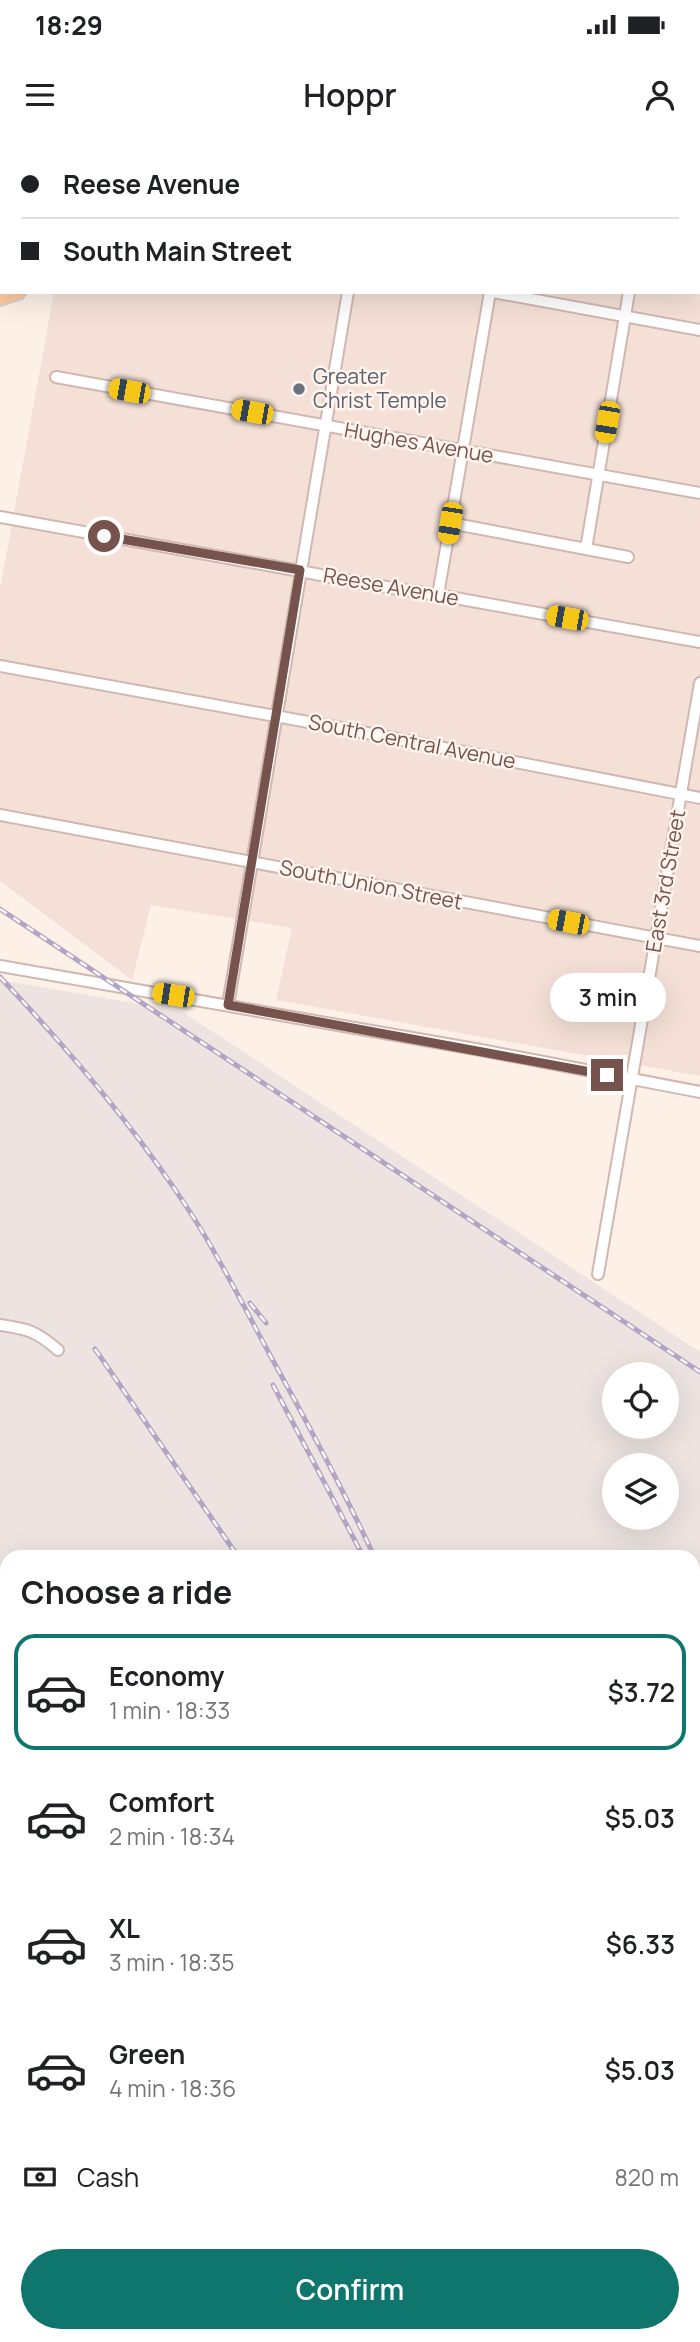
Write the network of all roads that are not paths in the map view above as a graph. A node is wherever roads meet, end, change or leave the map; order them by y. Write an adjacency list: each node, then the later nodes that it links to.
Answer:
1 (348, 294): 8 (street)
2 (491, 294): 9 (street)
3 (502, 294): 5 (street)
4 (629, 294): 5 (street)
5 (625, 316): 6 (street); 10 (street)
6 (700, 330)
7 (56, 377): 8 (street, Hughes Avenue)
8 (325, 426): 9 (street, Hughes Avenue); 16 (street)
9 (461, 451): 10 (street, Hughes Avenue); 13 (street)
10 (598, 475): 11 (street, Hughes Avenue); 14 (street)
11 (700, 493)
12 (0, 517): 16 (street, Reese Avenue)
13 (450, 523): 14 (street); 17 (street)
14 (586, 549): 15 (street)
15 (628, 557)
16 (300, 570): 17 (street, Reese Avenue); 21 (street)
17 (438, 595): 18 (street, Reese Avenue)
18 (700, 642)
19 (0, 666): 21 (street, South Central Avenue)
20 (700, 683): 22 (street, East 3rd Street)
21 (276, 716): 22 (street, South Central Avenue); 25 (street)
22 (681, 794): 23 (street, South Central Avenue); 26 (street, East 3rd Street)
23 (700, 798)
24 (0, 815): 25 (street, South Union Street)
25 (251, 862): 26 (street, South Union Street); 29 (street)
26 (656, 939): 27 (street, South Union Street); 30 (street, East 3rd Street)
27 (700, 946)
28 (0, 966): 29 (street)
29 (228, 1005): 30 (street)
30 (632, 1080): 31 (street); 32 (street, East 3rd Street)
31 (700, 1092)
32 (598, 1274)
33 (0, 1325): 34 (street)
34 (58, 1350)

